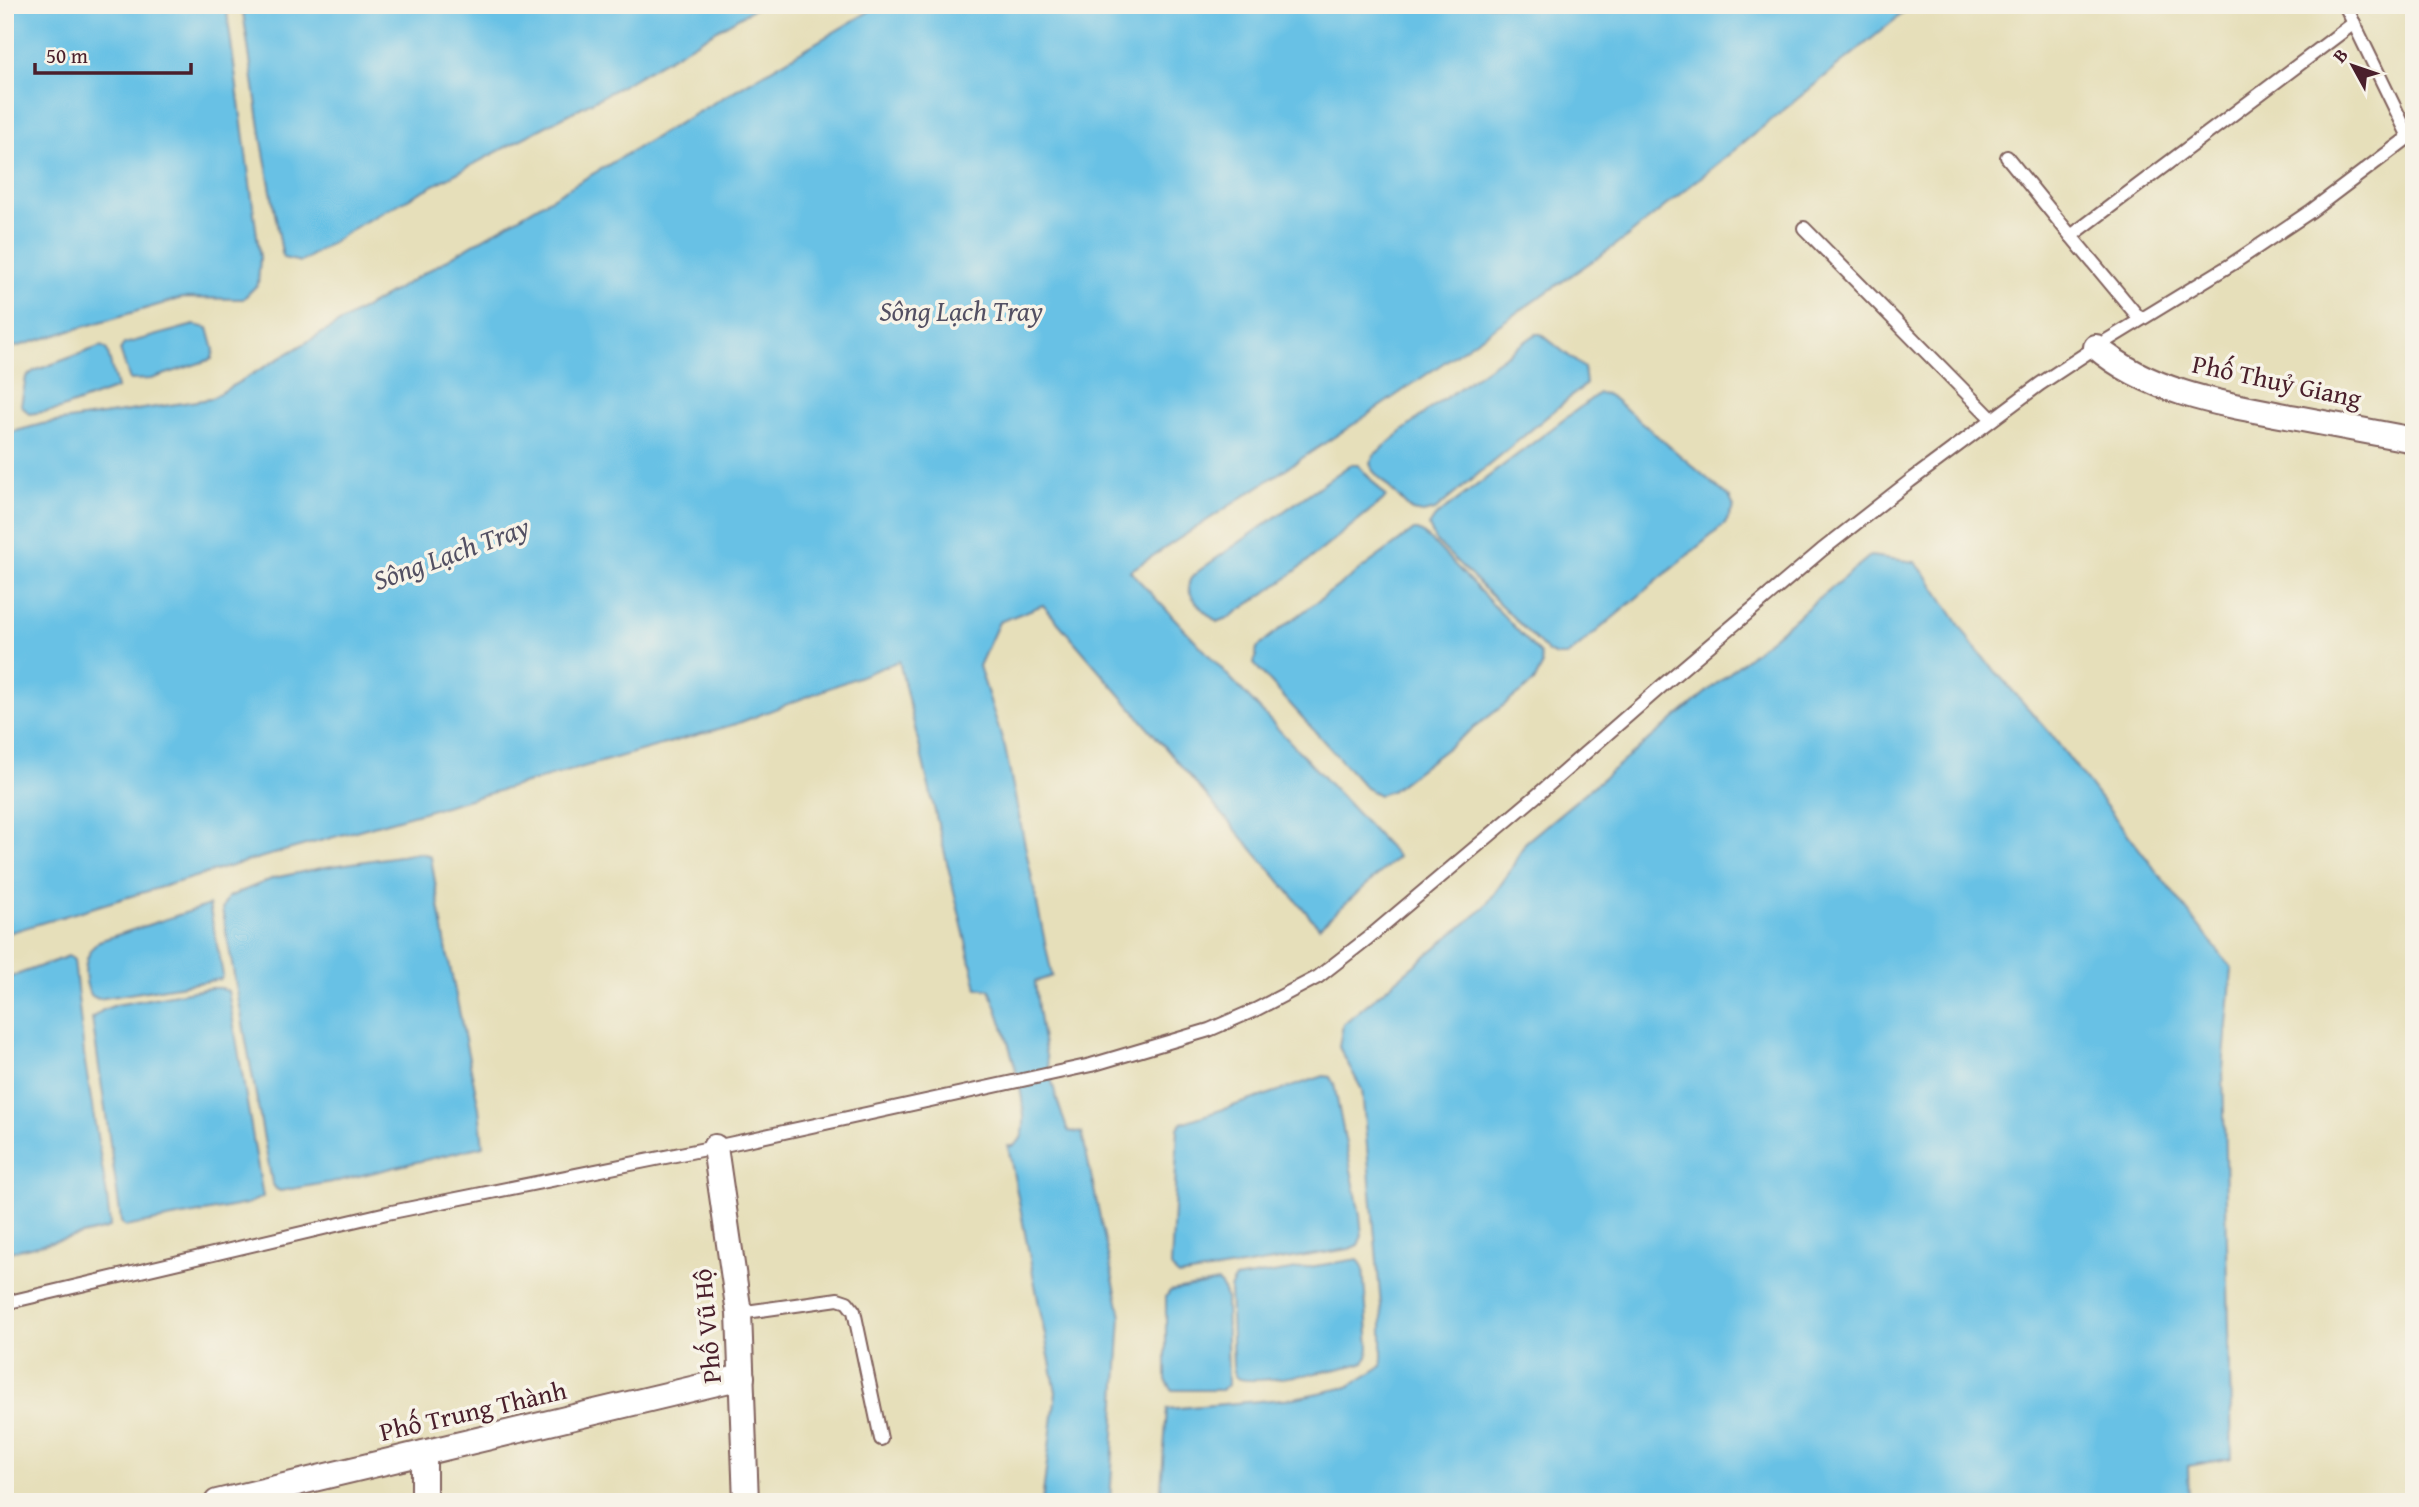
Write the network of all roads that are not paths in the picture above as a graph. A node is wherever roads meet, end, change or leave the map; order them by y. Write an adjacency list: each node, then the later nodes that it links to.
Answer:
1 (2345, 5): 2 (lane)
2 (2354, 23): 3 (lane); 6 (lane)
3 (2412, 135): 7 (lane)
4 (2007, 158): 6 (lane)
5 (1804, 228): 9 (lane)
6 (2071, 236): 7 (lane)
7 (2140, 320): 8 (lane)
8 (2096, 347): 9 (lane); 10 (street, Phố Thuỷ Giang)
9 (1992, 419): 11 (lane)
10 (2414, 440)
11 (715, 1147): 12 (lane); 13 (street, Phố Vũ Hộ)
12 (5, 1303)
13 (738, 1315): 14 (street, Phố Vũ Hộ); 15 (lane)
14 (741, 1368): 16 (street, Phố Trung Thành); 19 (street, Phố Vũ Hộ)
15 (881, 1439)
16 (424, 1453): 17 (street, Phố Trung Thành); 18 (street)
17 (217, 1502)
18 (424, 1502)
19 (746, 1502)

